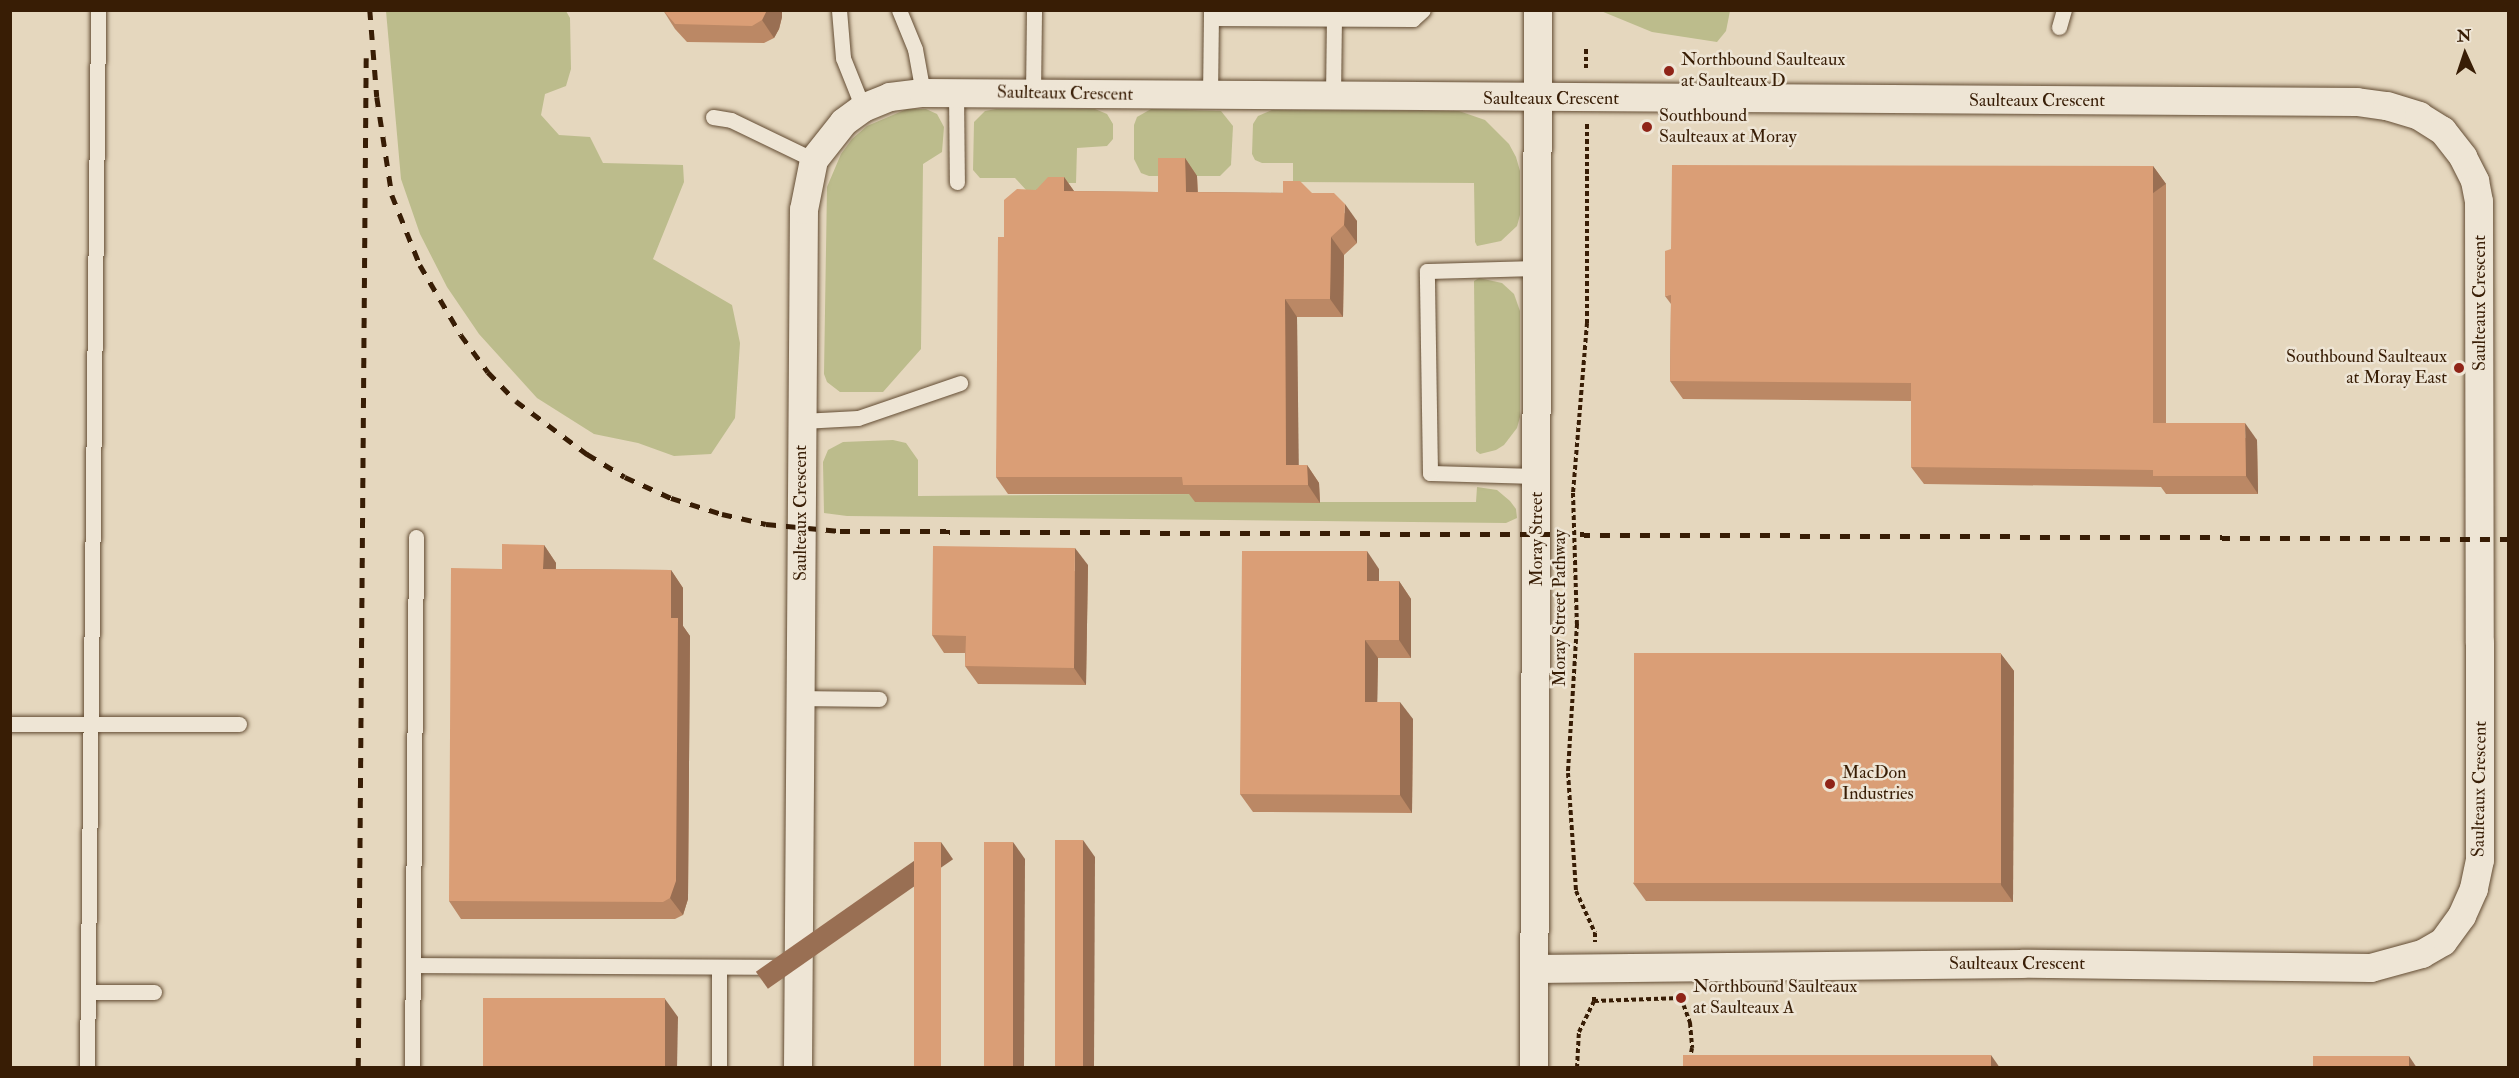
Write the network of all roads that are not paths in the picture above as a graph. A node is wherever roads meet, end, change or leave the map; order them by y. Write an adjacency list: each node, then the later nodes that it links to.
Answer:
1 (98, 10): 29 (lane)
2 (839, 10): 17 (lane)
3 (899, 10): 11 (lane)
4 (1034, 10): 13 (lane)
5 (1424, 10): 9 (lane)
6 (1538, 10): 16 (street, Moray Street)
7 (2064, 10): 10 (lane)
8 (1211, 14): 9 (lane); 14 (lane)
9 (1334, 19): 15 (lane)
10 (2059, 27)
11 (923, 93): 12 (street, Saulteaux Crescent); 17 (street, Saulteaux Crescent)
12 (956, 93): 13 (street, Saulteaux Crescent); 20 (lane)
13 (1033, 94): 14 (street, Saulteaux Crescent)
14 (1210, 96): 15 (street, Saulteaux Crescent)
15 (1333, 97): 16 (street, Saulteaux Crescent)
16 (1538, 99): 21 (street, Moray Street); 34 (street, Saulteaux Crescent)
17 (863, 108): 19 (street, Saulteaux Crescent)
18 (713, 117): 19 (lane)
19 (814, 160): 23 (street, Saulteaux Crescent)
20 (957, 182)
21 (1538, 268): 24 (street, Moray Street); 24 (lane)
22 (960, 383): 23 (lane)
23 (802, 421): 26 (street, Saulteaux Crescent)
24 (1537, 476): 34 (street, Moray Street)
25 (416, 537): 31 (lane)
26 (800, 698): 27 (lane); 33 (street, Saulteaux Crescent)
27 (879, 699)
28 (10, 724): 29 (lane)
29 (91, 724): 30 (lane); 35 (lane)
30 (239, 724)
31 (414, 965): 32 (lane); 38 (lane)
32 (719, 967): 33 (lane); 39 (lane)
33 (798, 968): 40 (street, Saulteaux Crescent)
34 (1534, 969): 41 (street, Moray Street)
35 (88, 992): 36 (lane); 37 (lane)
36 (154, 992)
37 (87, 1068)
38 (412, 1068)
39 (719, 1068)
40 (798, 1068)
41 (1533, 1068)

